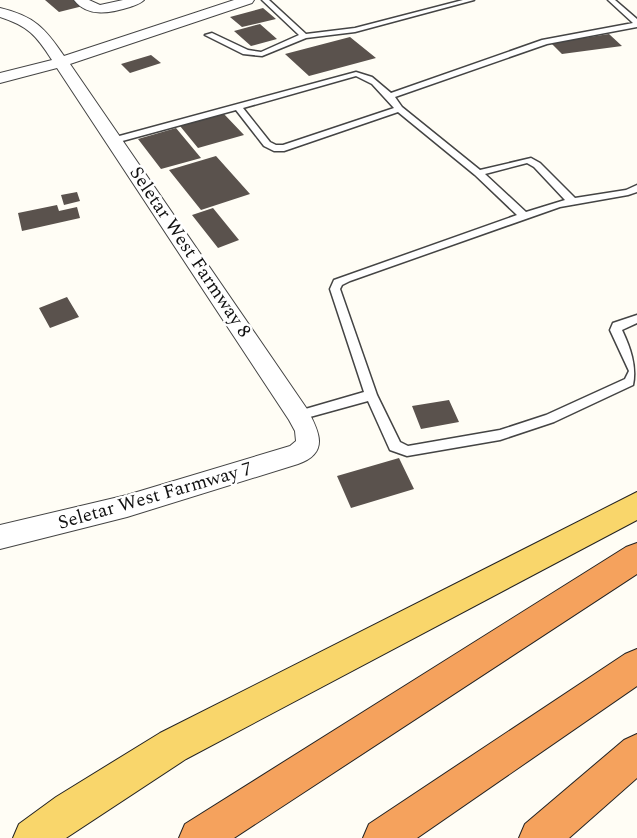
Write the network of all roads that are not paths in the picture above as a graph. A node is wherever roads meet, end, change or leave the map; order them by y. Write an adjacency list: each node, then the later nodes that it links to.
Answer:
1 (81, 0): 7 (street)
2 (137, 0): 7 (street)
3 (247, 0): 10 (street)
4 (265, 0): 12 (lane)
5 (472, 0): 12 (lane)
6 (611, 0): 9 (lane)
7 (113, 7): 10 (street)
8 (0, 12): 13 (street, Seletar West Farmway 8)
9 (637, 24): 15 (lane)
10 (143, 33): 13 (street)
11 (209, 35): 12 (lane)
12 (304, 36)
13 (61, 62): 14 (street); 18 (street, Seletar West Farmway 8)
14 (0, 78)
15 (390, 96): 16 (lane); 17 (lane)
16 (238, 107): 17 (lane); 18 (lane)
17 (399, 109): 19 (lane)
18 (115, 140): 27 (street, Seletar West Farmway 8)
19 (478, 173): 23 (lane); 24 (lane)
20 (637, 188): 21 (lane)
21 (628, 192): 22 (lane); 23 (lane)
22 (637, 199)
23 (570, 200): 24 (lane)
24 (524, 216): 26 (lane)
25 (637, 319): 26 (lane)
26 (371, 394): 27 (lane)
27 (299, 414): 28 (street, Seletar West Farmway 8)
28 (308, 447): 30 (street, Seletar West Farmway 7)
29 (637, 505): 34 (main road)
30 (0, 537)
31 (637, 557): 35 (highway)
32 (637, 666): 36 (highway)
33 (637, 753): 37 (highway)
34 (33, 838)
35 (199, 838)
36 (383, 838)
37 (540, 838)

